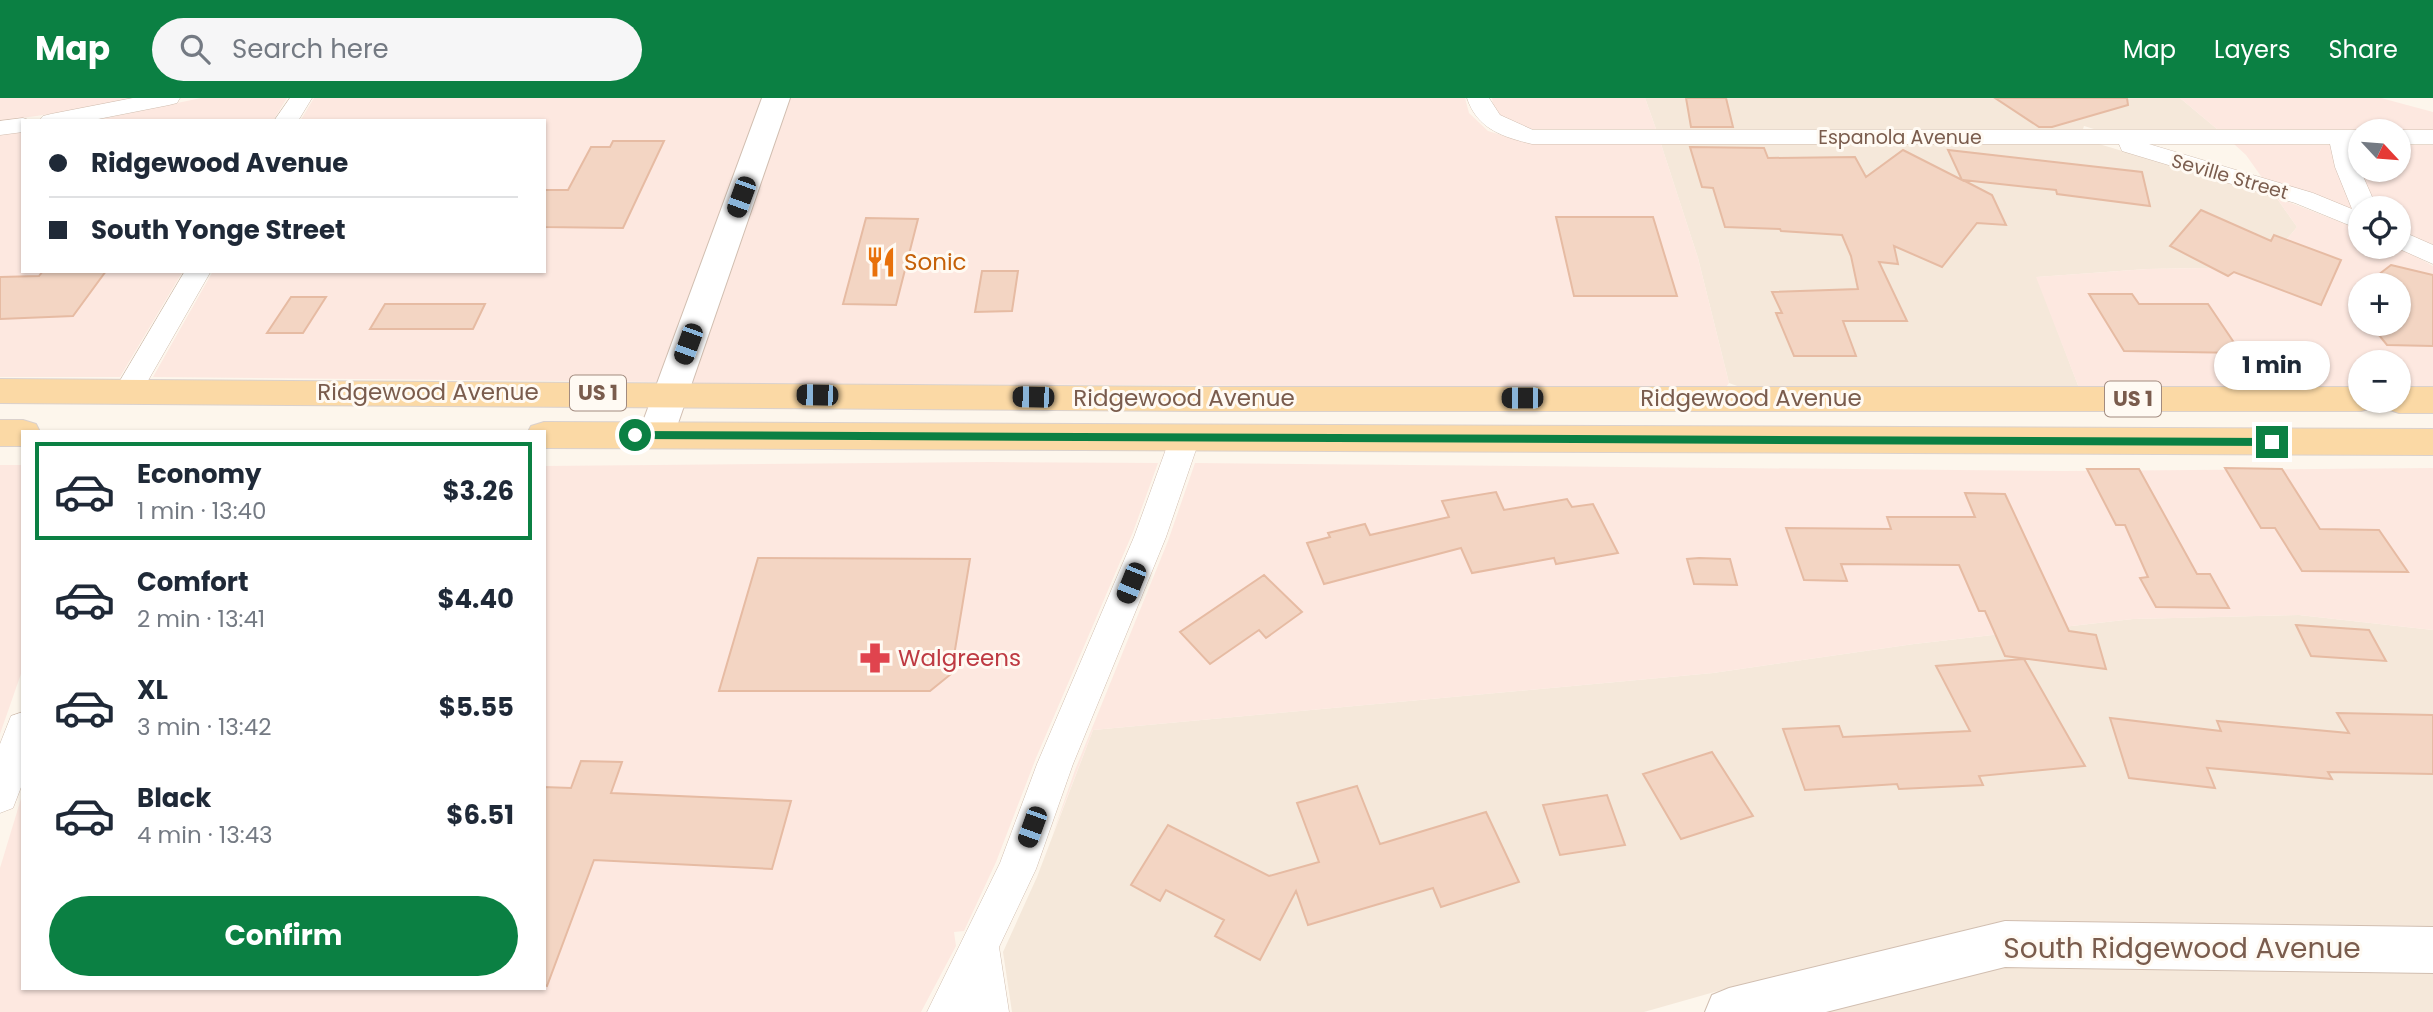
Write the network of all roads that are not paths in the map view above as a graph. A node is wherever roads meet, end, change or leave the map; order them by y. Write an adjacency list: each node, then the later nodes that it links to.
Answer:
1 (169, 98): 5 (street)
2 (300, 98): 6 (street)
3 (776, 98): 19 (street)
4 (1478, 98): 9 (street, Espanola Avenue)
5 (61, 119)
6 (287, 119)
7 (21, 125): 8 (street)
8 (0, 128)
9 (2096, 136): 10 (street, Espanola Avenue); 13 (street, Seville Street)
10 (2348, 137)
11 (2412, 137): 12 (street)
12 (2433, 137)
13 (2348, 217)
14 (2411, 244): 15 (street)
15 (2433, 256)
16 (197, 273): 18 (street)
17 (0, 391): 18 (main road, Ridgewood Avenue / US 1)
18 (128, 391): 19 (main road, Ridgewood Avenue / US 1)
19 (671, 393): 20 (main road, Ridgewood Avenue / US 1); 27 (street)
20 (1740, 398): 21 (main road, Ridgewood Avenue / US 1); 29 (main road)
21 (2348, 399)
22 (2411, 400): 23 (main road)
23 (2433, 400)
24 (0, 433): 25 (main road)
25 (21, 433)
26 (546, 435): 27 (main road, Ridgewood Avenue / US 1)
27 (656, 435): 28 (main road, Ridgewood Avenue / US 1)
28 (1185, 438): 29 (main road, Ridgewood Avenue / US 1); 33 (street)
29 (1677, 439): 30 (main road, Ridgewood Avenue / US 1)
30 (2433, 442)
31 (21, 733): 32 (street)
32 (0, 797)
33 (980, 949): 35 (street); 36 (street)
34 (2433, 950): 37 (street, South Ridgewood Avenue)
35 (947, 1012)
36 (989, 1012)
37 (1729, 1012)

